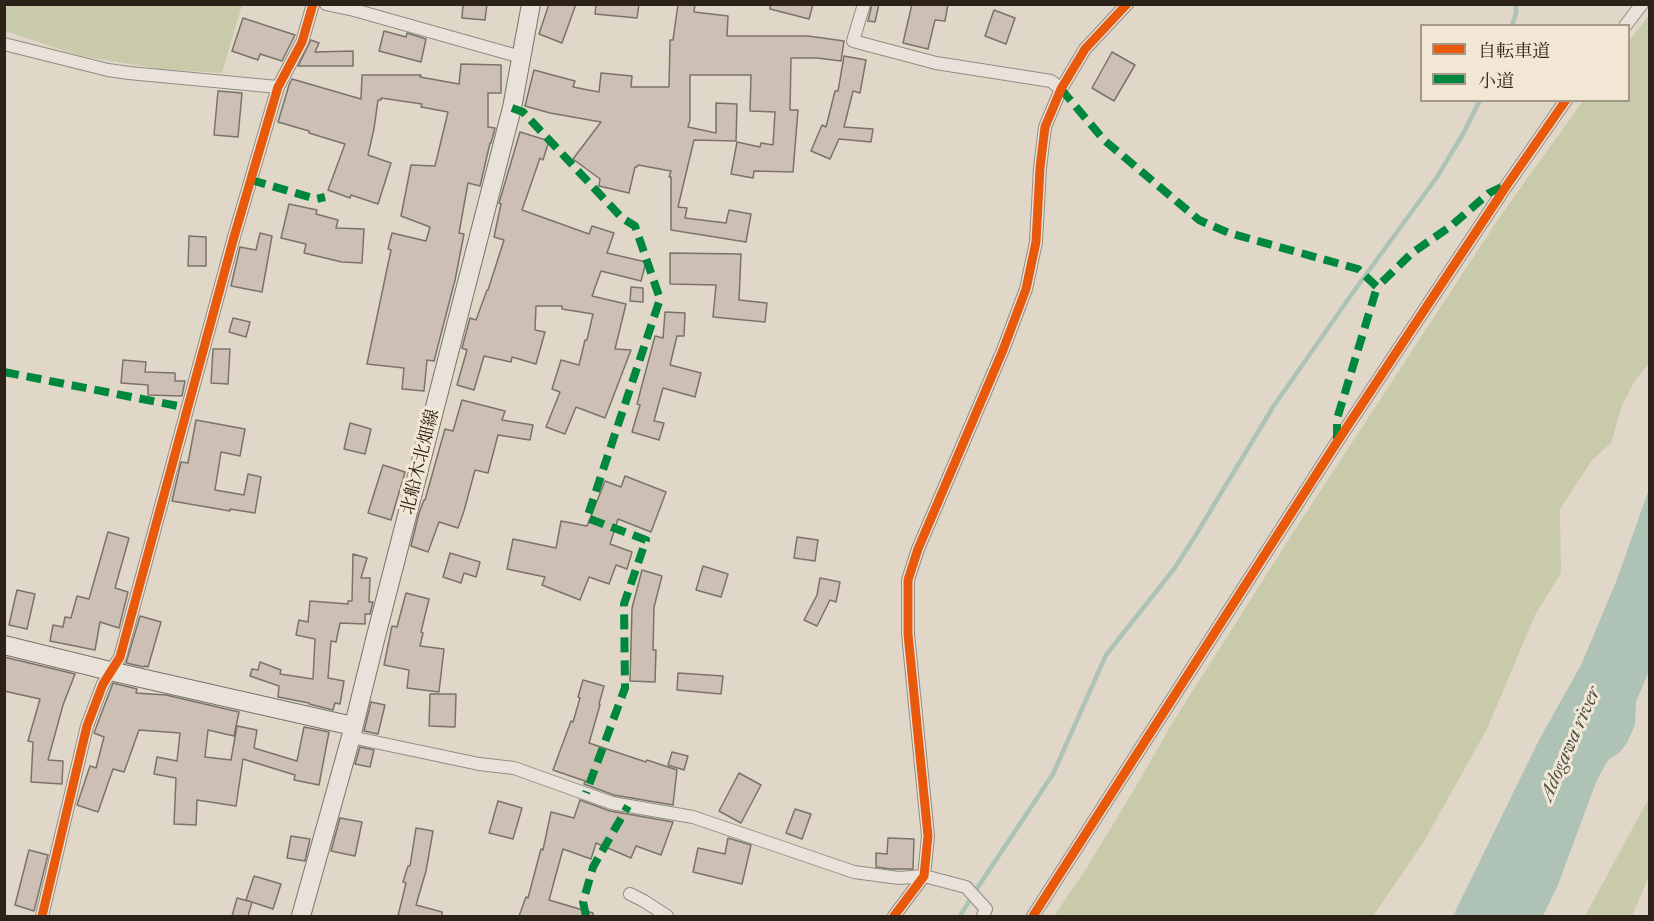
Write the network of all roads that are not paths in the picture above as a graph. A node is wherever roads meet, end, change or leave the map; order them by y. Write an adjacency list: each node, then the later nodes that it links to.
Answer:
1 (313, 4): 10 (street)
2 (326, 4): 9 (street)
3 (531, 4): 9 (main road, 北船木北畑線)
4 (864, 4): 11 (street)
5 (1127, 4): 11 (street)
6 (1642, 4): 7 (street)
7 (1627, 24)
8 (4, 44): 10 (street)
9 (521, 57): 15 (main road, 北船木北畑線)
10 (278, 87): 14 (street)
11 (1061, 90): 16 (street)
12 (1565, 102): 23 (street)
13 (4, 645): 14 (main road)
14 (110, 671): 15 (main road); 18 (street)
15 (352, 732): 16 (street); 19 (main road, 北船木北畑線)
16 (924, 876): 21 (street); 22 (street)
17 (630, 894): 20 (street)
18 (42, 916)
19 (301, 916)
20 (667, 916)
21 (894, 916)
22 (983, 916)
23 (1033, 916)

